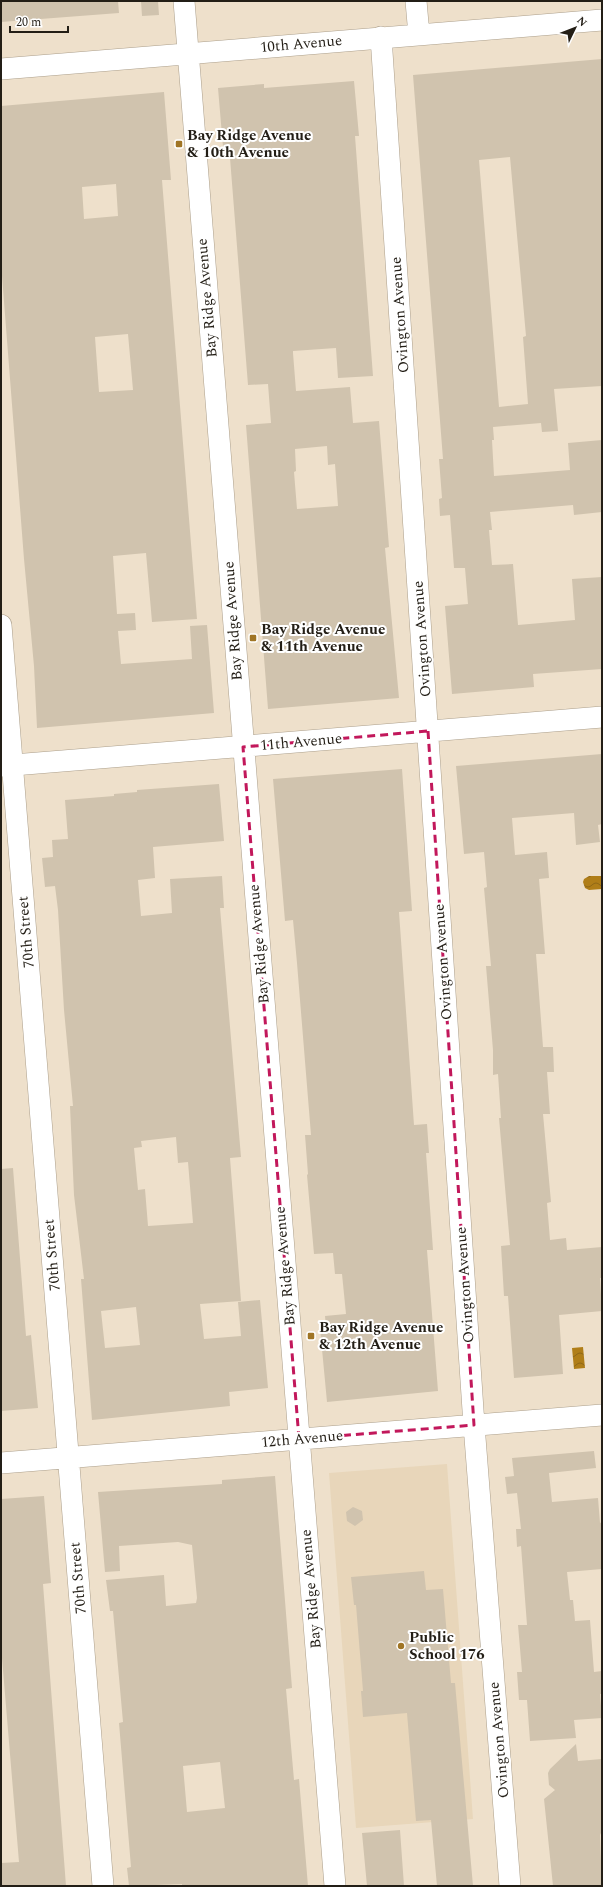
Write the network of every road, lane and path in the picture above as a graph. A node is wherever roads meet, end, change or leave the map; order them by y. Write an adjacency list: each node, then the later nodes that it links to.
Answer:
1 (184, 1): 6 (street, Bay Ridge Avenue)
2 (416, 1): 4 (street)
3 (602, 20): 4 (street, 10th Avenue)
4 (419, 35): 5 (street, 10th Avenue)
5 (381, 38): 6 (street, 10th Avenue); 10 (street, Ovington Avenue)
6 (188, 53): 7 (street, 10th Avenue); 11 (street, Bay Ridge Avenue)
7 (1, 68)
8 (1, 625): 12 (street, 70th Street)
9 (602, 717): 10 (street, 11th Avenue)
10 (428, 731): 11 (street, 11th Avenue); 14 (street, Ovington Avenue)
11 (243, 746): 12 (street, 11th Avenue); 15 (street, Bay Ridge Avenue)
12 (7, 766): 16 (street, 70th Street)
13 (602, 1415): 14 (street, 12th Avenue)
14 (474, 1425): 15 (street, 12th Avenue); 20 (street, Ovington Avenue)
15 (299, 1439): 16 (street, 12th Avenue); 19 (street, Bay Ridge Avenue)
16 (68, 1458): 17 (street, 12th Avenue); 18 (street, 70th Street)
17 (1, 1463)
18 (103, 1886)
19 (335, 1886)
20 (510, 1886)

